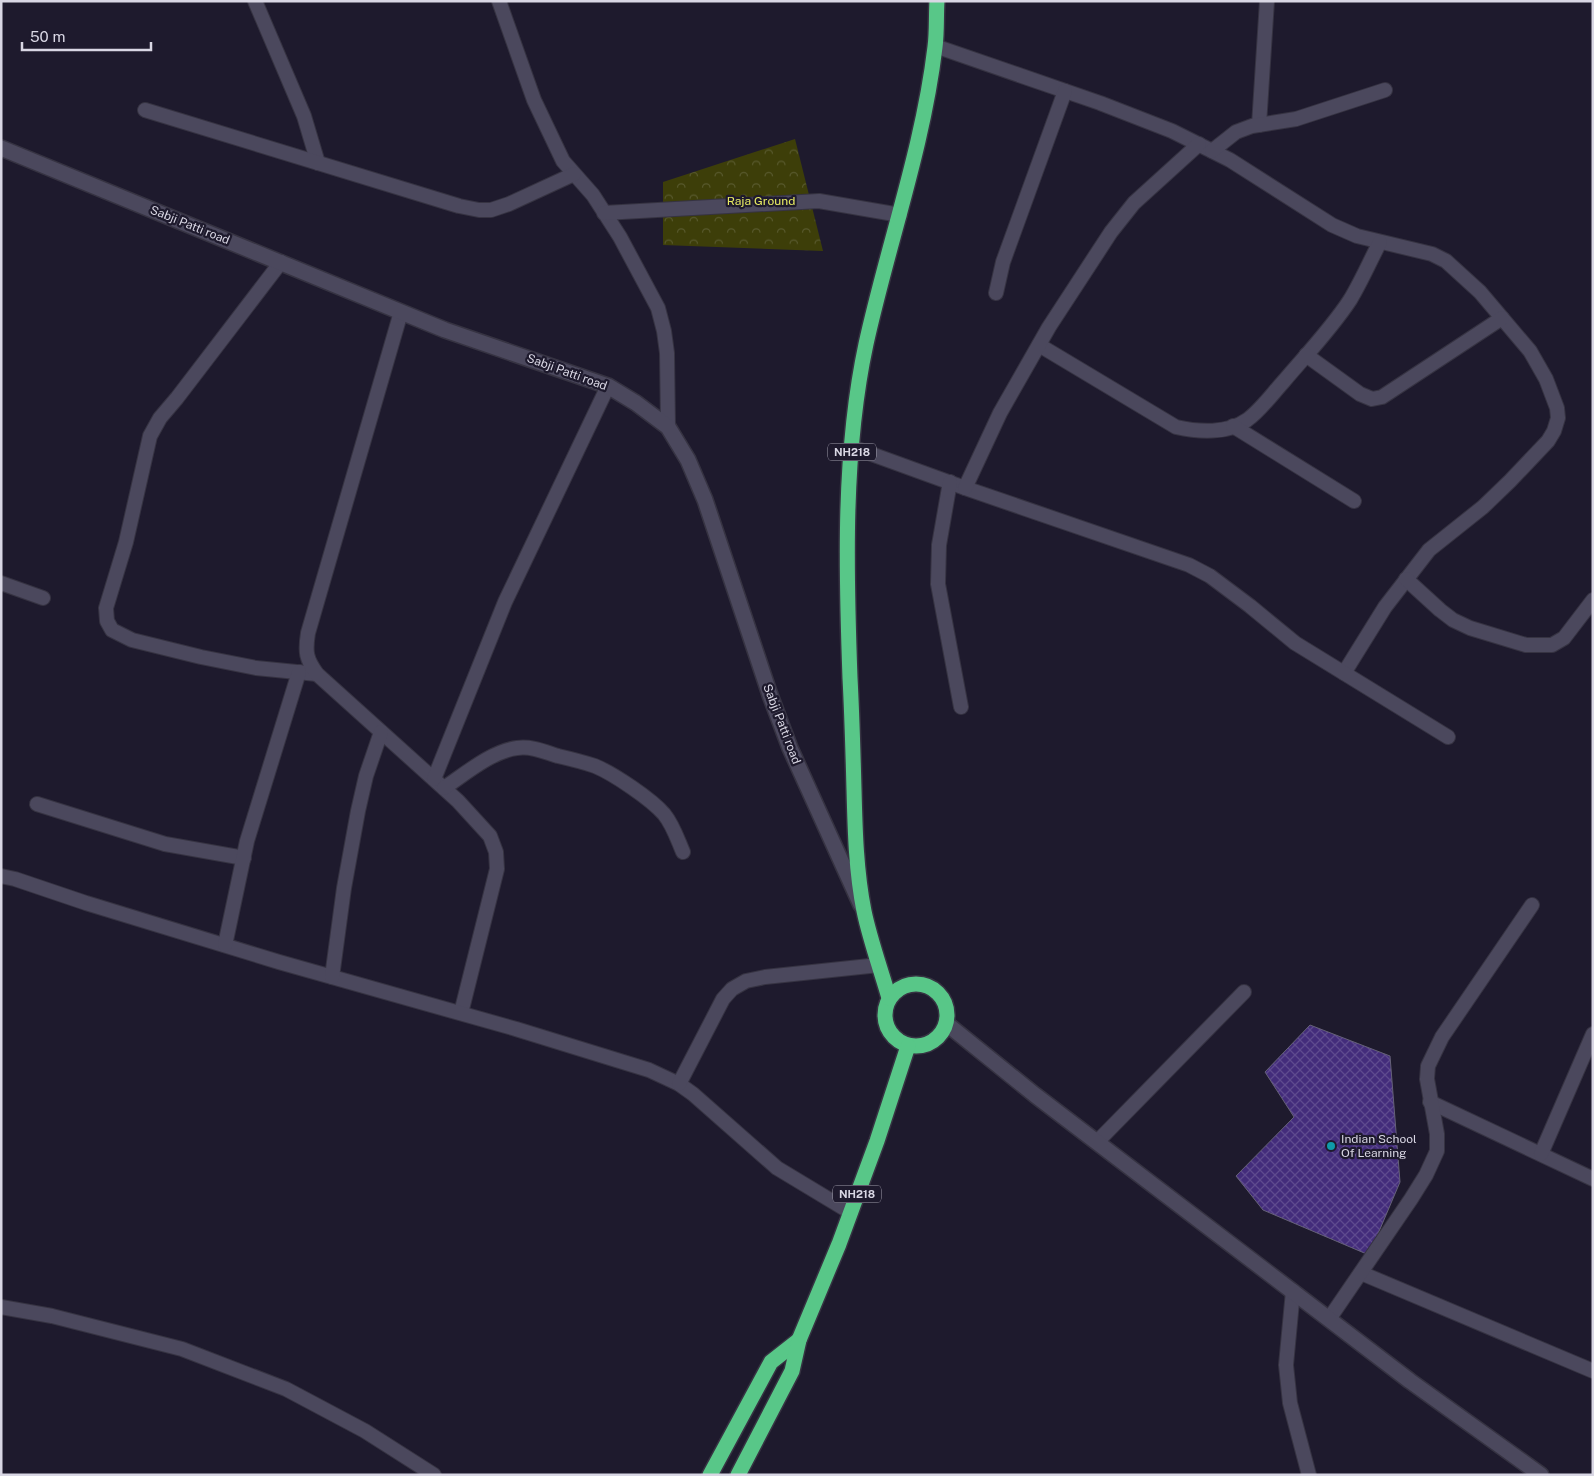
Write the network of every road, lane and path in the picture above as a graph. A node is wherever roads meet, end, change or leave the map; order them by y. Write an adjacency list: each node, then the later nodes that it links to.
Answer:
1 (255, 1): 13 (street)
2 (499, 1): 14 (street)
3 (937, 1): 5 (highway, NH218)
4 (1267, 1): 9 (street)
5 (935, 46): 7 (street); 16 (highway, NH218)
6 (1385, 90): 9 (street)
7 (1065, 91): 10 (street); 19 (street)
8 (145, 110): 13 (street)
9 (1259, 125): 12 (street)
10 (1199, 144): 12 (street); 22 (street)
11 (1, 148): 18 (main road, Sabji Patti road)
12 (1212, 151): 17 (street)
13 (318, 163): 14 (street)
14 (574, 174): 15 (street)
15 (604, 213): 16 (street); 26 (street)
16 (900, 215): 27 (highway, NH218)
17 (1380, 242): 21 (street); 23 (street)
18 (281, 262): 20 (main road, Sabji Patti road); 35 (street)
19 (996, 293)
20 (401, 312): 24 (main road, Sabji Patti road); 37 (street)
21 (1502, 318): 23 (street); 31 (street)
22 (1039, 344): 25 (street); 29 (street)
23 (1306, 355): 25 (street)
24 (608, 386): 26 (main road, Sabji Patti road); 41 (street)
25 (1234, 426): 30 (street)
26 (668, 427): 47 (main road, Sabji Patti road)
27 (852, 447): 28 (street); 47 (highway, NH218)
28 (950, 482): 29 (street); 38 (street)
29 (964, 488): 36 (street)
30 (1354, 501)
31 (1406, 579): 34 (street); 36 (street)
32 (1, 583): 33 (street)
33 (43, 598)
34 (1593, 600)
35 (299, 672): 37 (street); 44 (street)
36 (1344, 673): 40 (street)
37 (317, 674): 39 (street)
38 (961, 707)
39 (381, 732): 41 (street); 50 (street)
40 (1448, 736)
41 (439, 784): 43 (street); 53 (street)
42 (37, 804): 44 (street)
43 (682, 852)
44 (244, 858): 48 (street)
45 (1, 876): 48 (street)
46 (1532, 905): 58 (street)
47 (864, 910): 49 (highway, NH218)
48 (225, 945): 50 (street)
49 (879, 965): 52 (highway, NH218); 57 (street)
50 (332, 977): 53 (street)
51 (1244, 992): 59 (street)
52 (889, 998): 54 (highway); 56 (highway, NH218)
53 (461, 1013): 57 (street)
54 (947, 1024): 56 (highway); 59 (main road)
55 (1593, 1034): 60 (street)
56 (908, 1046): 62 (highway, NH218)
57 (679, 1084): 62 (street)
58 (1430, 1102): 60 (street); 63 (street)
59 (1097, 1142): 64 (main road)
60 (1541, 1154): 61 (street)
61 (1593, 1179)
62 (850, 1212): 67 (highway, NH218)
63 (1361, 1273): 66 (street); 68 (street)
64 (1293, 1291): 66 (main road); 72 (street)
65 (1, 1307): 69 (street)
66 (1329, 1319): 73 (main road)
67 (799, 1340): 70 (highway, NH218); 71 (highway, NH218)
68 (1593, 1371)
69 (434, 1475)
70 (710, 1475)
71 (738, 1475)
72 (1309, 1475)
73 (1541, 1475)

